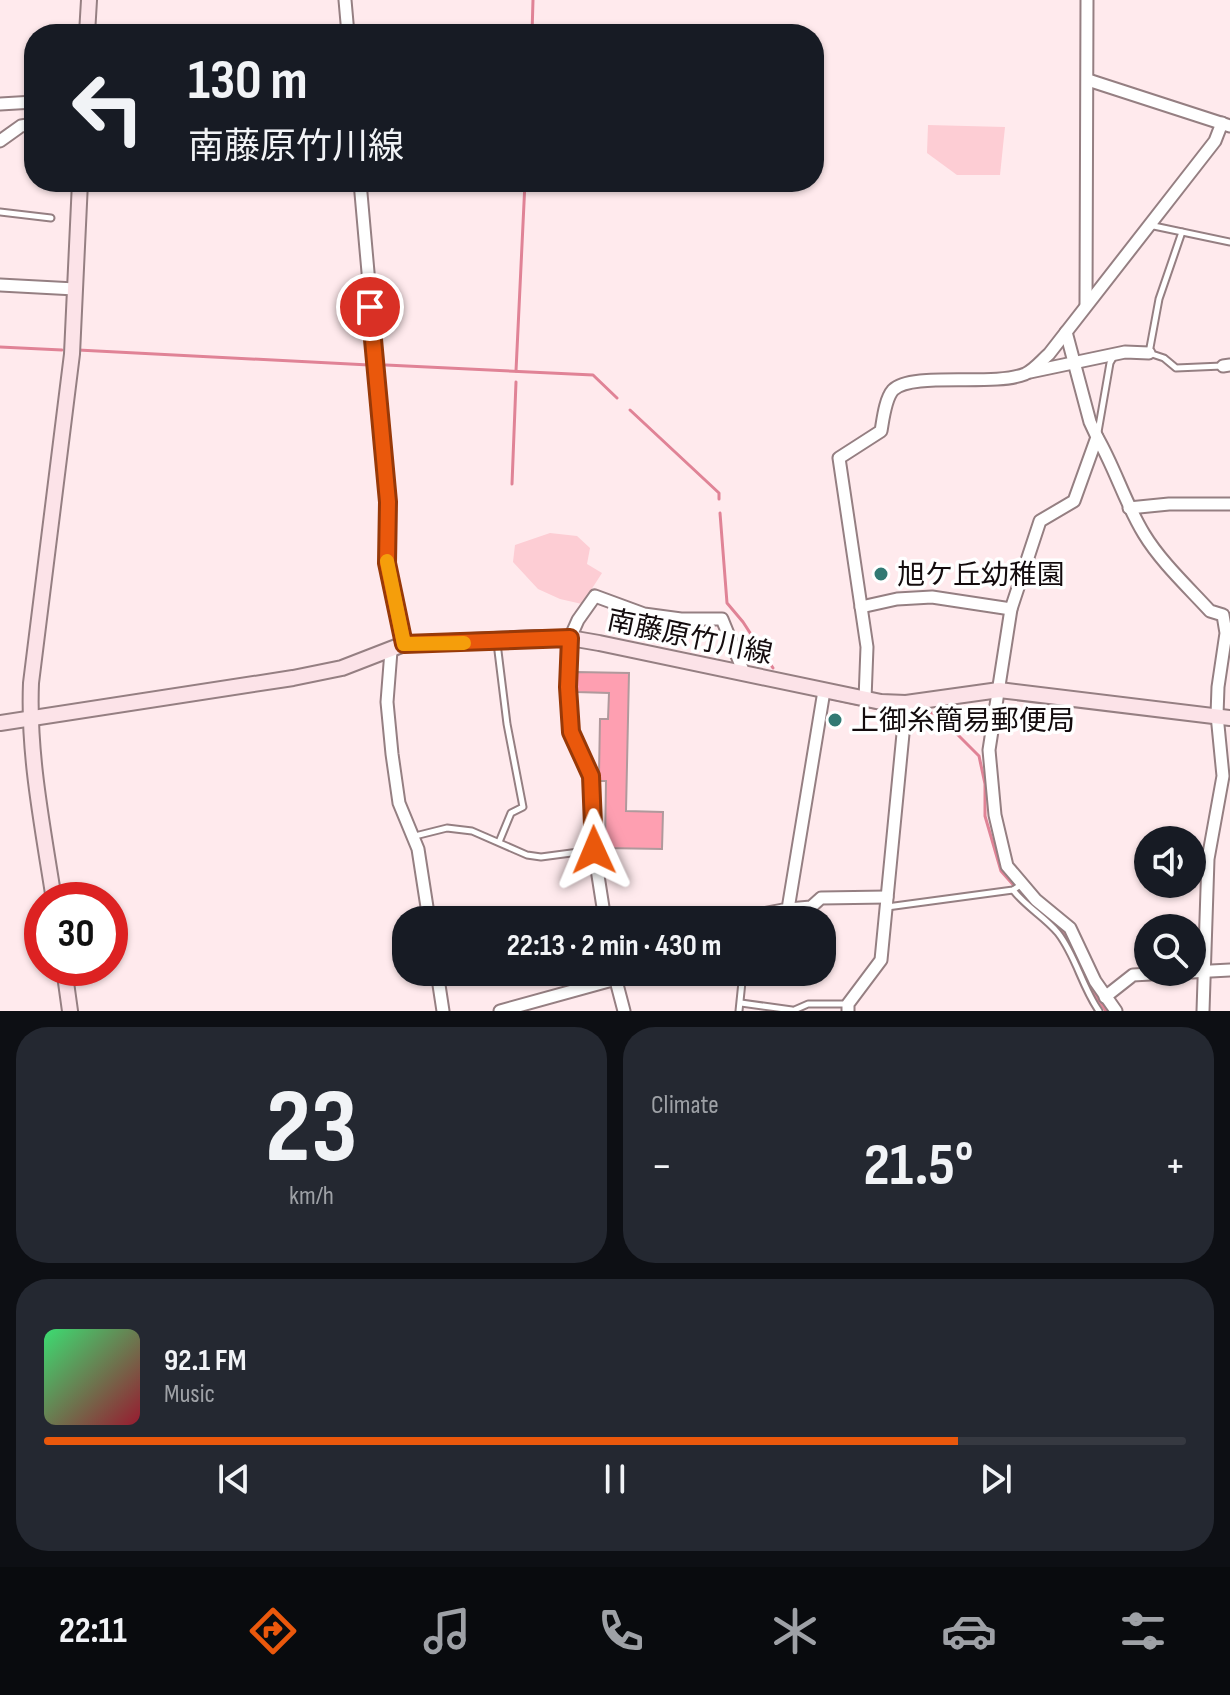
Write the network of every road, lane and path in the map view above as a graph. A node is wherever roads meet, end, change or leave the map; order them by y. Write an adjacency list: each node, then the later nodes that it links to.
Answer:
1 (89, 0): 4 (main road)
2 (345, 0): 5 (street)
3 (1087, 0): 6 (street)
4 (88, 24)
5 (347, 24)
6 (1088, 80): 9 (street); 21 (street)
7 (24, 103): 8 (street)
8 (0, 104)
9 (1226, 124): 16 (street)
10 (24, 126): 11 (street)
11 (0, 141)
12 (80, 192): 20 (main road)
13 (361, 192): 36 (street)
14 (0, 212): 15 (lane)
15 (51, 218)
16 (1149, 225): 17 (lane); 21 (street)
17 (1182, 232): 18 (lane); 23 (lane)
18 (1230, 242)
19 (0, 285): 20 (street)
20 (75, 289): 42 (main road)
21 (1086, 304): 22 (street)
22 (1066, 332): 25 (street); 27 (street)
23 (1149, 353): 24 (street); 26 (lane)
24 (1115, 355): 25 (street); 28 (lane)
25 (1075, 363): 27 (street); 28 (street)
26 (1226, 366)
27 (1029, 372): 31 (street)
28 (1097, 437): 30 (street); 32 (street)
29 (1230, 504): 30 (street)
30 (1129, 508): 33 (street)
31 (861, 607): 32 (street); 40 (street)
32 (1011, 609): 38 (street)
33 (1226, 613): 43 (street)
34 (570, 638): 35 (main road, 南藤原竹川線); 37 (main road, 南藤原竹川線); 37 (street); 47 (street)
35 (497, 642): 36 (main road, 南藤原竹川線); 46 (lane)
36 (398, 648): 42 (main road, 南藤原竹川線); 45 (street)
37 (744, 673): 39 (main road, 南藤原竹川線)
38 (999, 690): 41 (main road, 南藤原竹川線); 43 (main road, 南藤原竹川線); 49 (street)
39 (824, 691): 40 (main road, 南藤原竹川線); 53 (street)
40 (865, 699): 41 (main road, 南藤原竹川線)
41 (906, 703): 50 (street)
42 (30, 716): 44 (main road, 南藤原竹川線); 48 (main road)
43 (1224, 717): 55 (street)
44 (0, 723)
45 (414, 837): 46 (lane); 51 (street)
46 (499, 842): 47 (lane)
47 (594, 850): 52 (street)
48 (51, 882)
49 (1018, 887): 50 (lane); 65 (street); 74 (lane)
50 (886, 902): 54 (street); 67 (street)
51 (427, 906)
52 (603, 906)
53 (788, 906)
54 (812, 906)
55 (1206, 934)
56 (1230, 970): 57 (street)
57 (1206, 971)
58 (1134, 975): 65 (street)
59 (67, 986): 68 (main road)
60 (439, 986): 69 (street)
61 (582, 986): 70 (street)
62 (618, 986): 71 (street)
63 (742, 986): 66 (lane)
64 (1204, 986): 76 (street)
65 (1105, 997): 75 (street)
66 (741, 1003): 72 (lane); 73 (lane)
67 (848, 1007): 73 (lane)
68 (70, 1011)
69 (443, 1011)
70 (500, 1011)
71 (624, 1011)
72 (739, 1011)
73 (792, 1011)
74 (1099, 1011)
75 (1116, 1011)
76 (1203, 1011)

